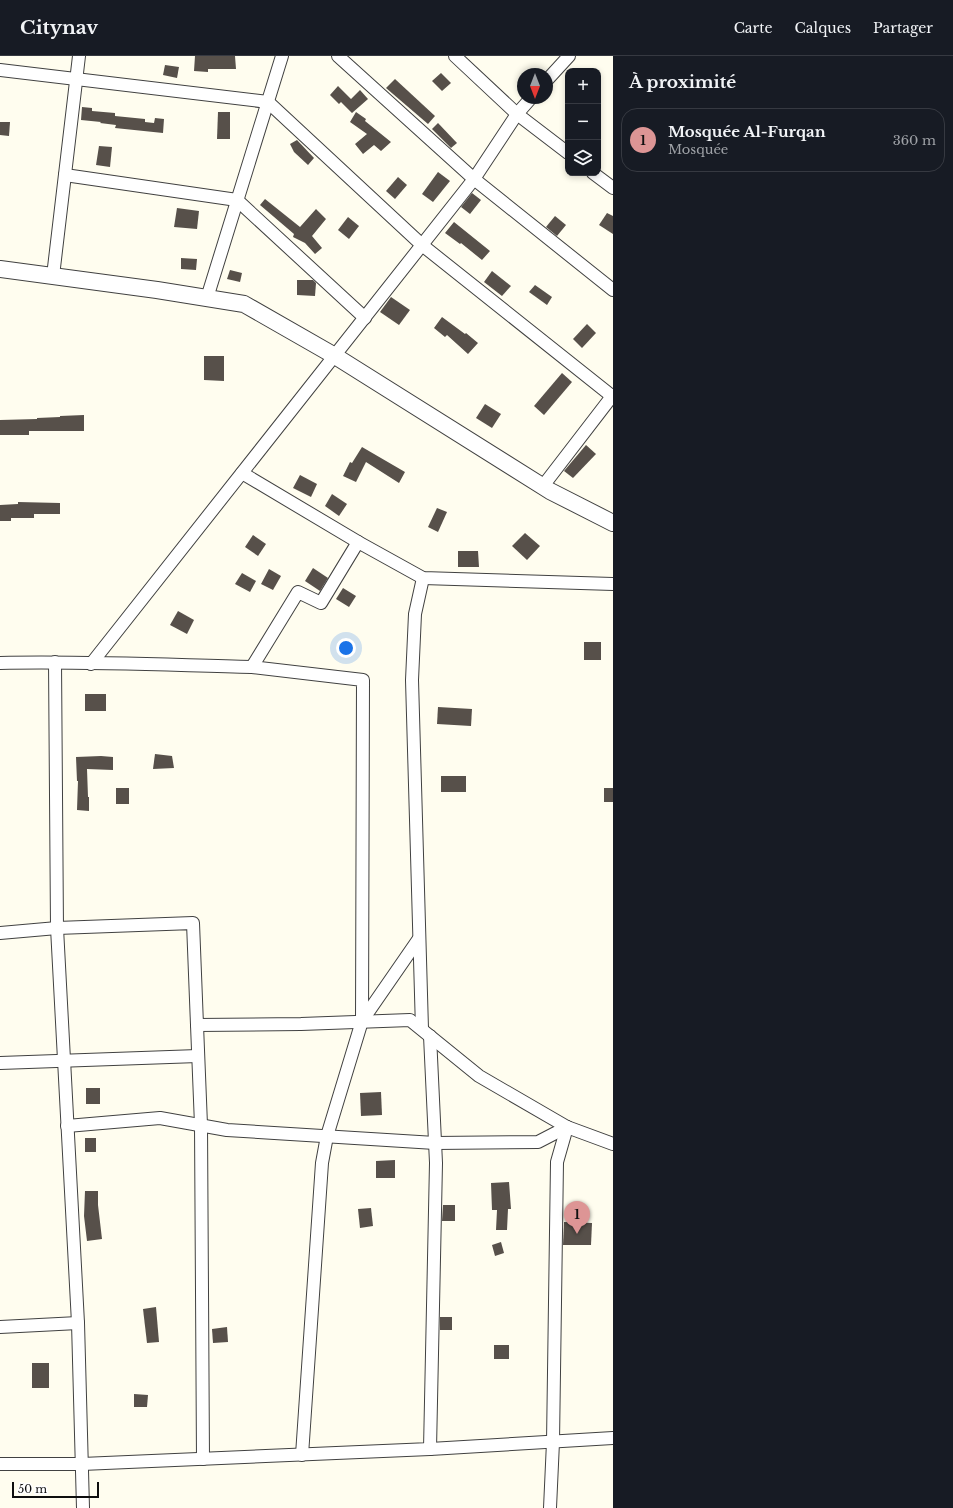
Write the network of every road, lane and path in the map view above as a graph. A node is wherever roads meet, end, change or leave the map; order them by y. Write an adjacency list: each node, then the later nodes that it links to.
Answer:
1 (79, 56): 8 (street)
2 (282, 56): 9 (street)
3 (338, 56): 15 (street)
4 (455, 56): 11 (street)
5 (569, 56): 7 (street)
6 (0, 70): 8 (street)
7 (553, 73)
8 (76, 79): 9 (street); 13 (street)
9 (268, 102): 17 (street); 18 (street)
10 (526, 104): 11 (street)
11 (517, 114): 12 (street); 15 (street)
12 (565, 151)
13 (65, 176): 17 (street); 20 (street)
14 (597, 176): 16 (street)
15 (474, 179): 18 (street); 21 (street)
16 (613, 188)
17 (237, 200): 22 (street); 23 (street)
18 (422, 245): 23 (street); 25 (street)
19 (0, 269): 20 (street)
20 (53, 276): 22 (street)
21 (613, 290)
22 (207, 298): 24 (street)
23 (365, 318): 24 (street)
24 (335, 356): 26 (street); 27 (street)
25 (613, 396): 27 (street)
26 (242, 473): 29 (street); 34 (street)
27 (543, 486): 28 (street)
28 (613, 523)
29 (358, 542): 30 (street); 35 (street)
30 (423, 578): 31 (street); 38 (street)
31 (613, 584)
32 (55, 662): 33 (street); 34 (street); 36 (street)
33 (0, 663)
34 (90, 664): 35 (street)
35 (252, 667): 39 (street)
36 (57, 928): 37 (street); 40 (street); 43 (street)
37 (0, 933)
38 (418, 940): 39 (street); 41 (street)
39 (362, 1021): 40 (street); 41 (street); 48 (street)
40 (197, 1025): 42 (street)
41 (426, 1033): 47 (street); 49 (street)
42 (198, 1056): 43 (street); 45 (street)
43 (64, 1060): 44 (street); 46 (street)
44 (0, 1062)
45 (201, 1125): 46 (street); 48 (street); 57 (street)
46 (67, 1126): 51 (street)
47 (567, 1127): 49 (street); 50 (street); 54 (street)
48 (327, 1136): 49 (street); 56 (street)
49 (435, 1143): 55 (street)
50 (613, 1144)
51 (78, 1323): 52 (street); 59 (street)
52 (0, 1327)
53 (613, 1438): 54 (street)
54 (554, 1442): 55 (street); 61 (street)
55 (430, 1449): 56 (street)
56 (302, 1455): 57 (street)
57 (203, 1459): 59 (street)
58 (0, 1464): 59 (street)
59 (82, 1464): 60 (street)
60 (83, 1508)
61 (550, 1508)

